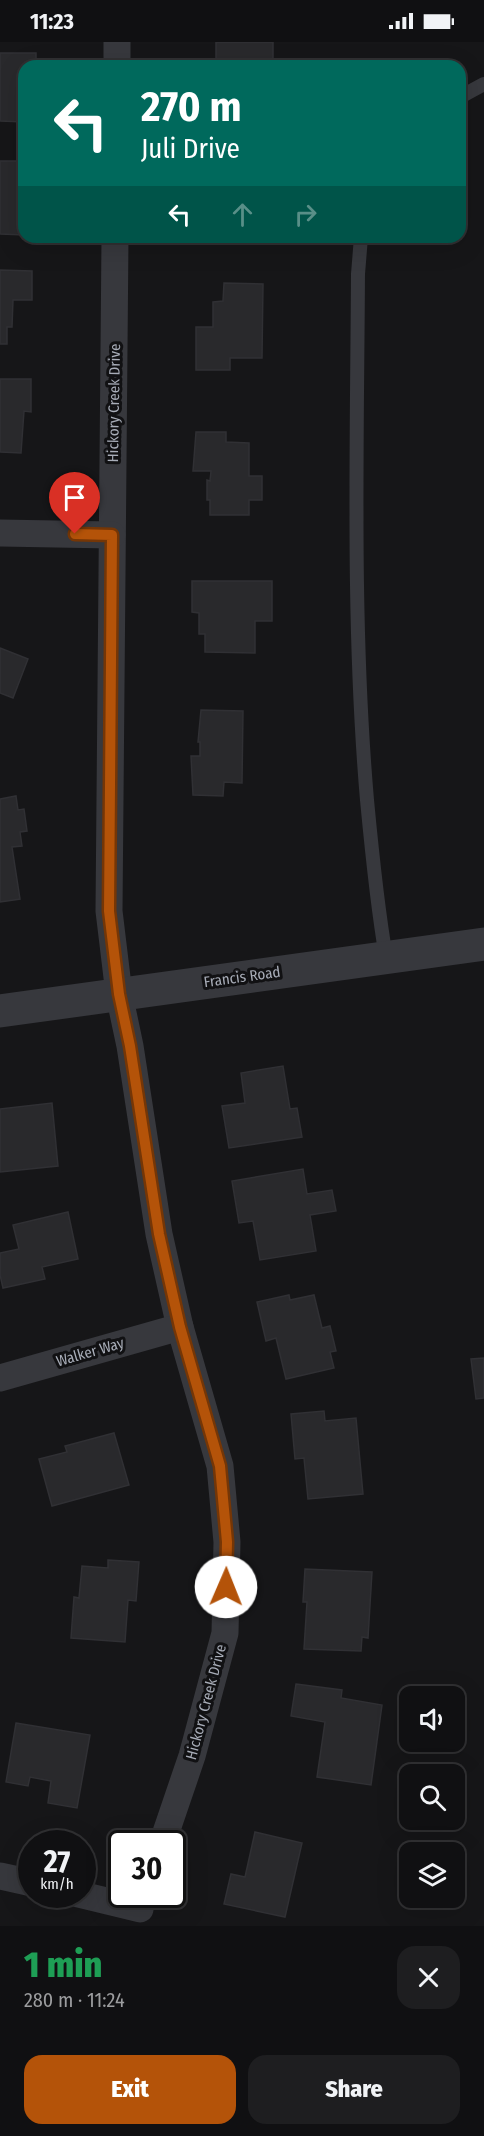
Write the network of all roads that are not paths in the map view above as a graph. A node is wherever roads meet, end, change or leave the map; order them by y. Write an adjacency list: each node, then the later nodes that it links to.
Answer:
1 (117, 42): 2 (street)
2 (117, 60)
3 (484, 84): 4 (lane)
4 (466, 94)
5 (115, 243): 8 (street, Hickory Creek Drive)
6 (361, 243): 10 (lane)
7 (0, 533): 8 (street)
8 (112, 535): 11 (street, Hickory Creek Drive)
9 (484, 944): 10 (street, Francis Road)
10 (386, 957): 11 (street, Francis Road)
11 (119, 994): 12 (street, Francis Road); 13 (street, Hickory Creek Drive)
12 (0, 1011)
13 (180, 1327): 14 (street, Walker Way); 15 (street, Hickory Creek Drive)
14 (0, 1377)
15 (167, 1830)
16 (0, 1876): 17 (street)
17 (18, 1880)
18 (96, 1899): 19 (street)
19 (140, 1910)

